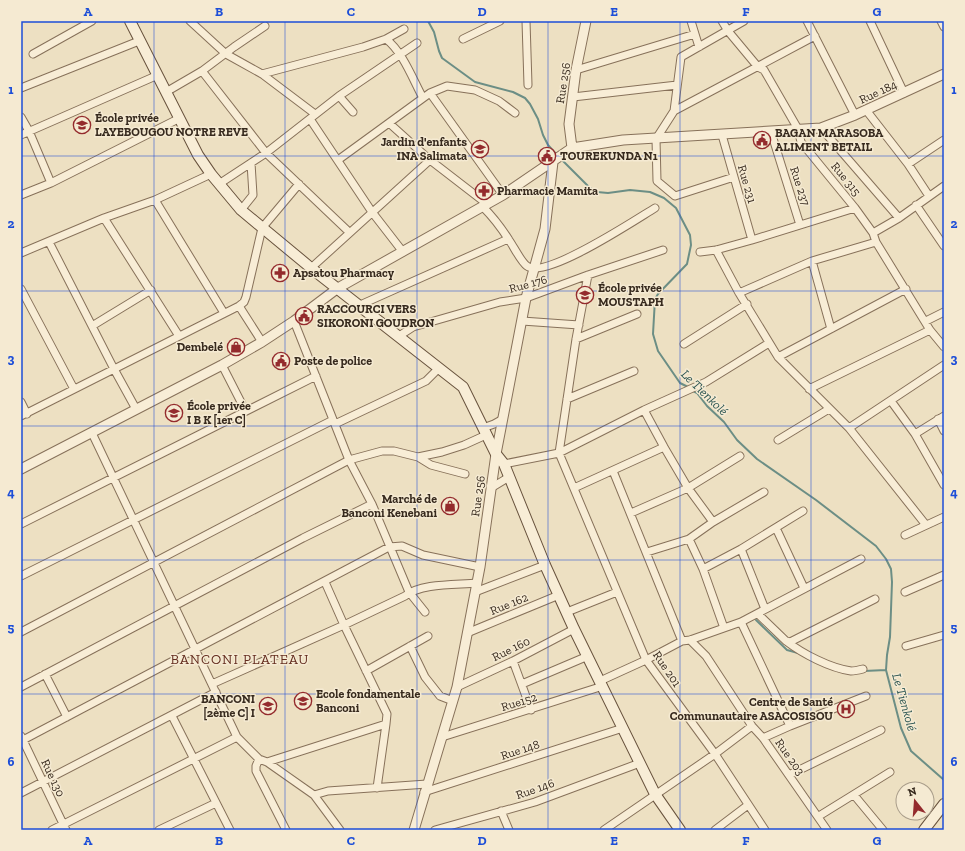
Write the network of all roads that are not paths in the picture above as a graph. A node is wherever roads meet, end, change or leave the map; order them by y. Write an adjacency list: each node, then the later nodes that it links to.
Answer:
1 (92, 21): 24 (street)
2 (130, 21): 21 (main road)
3 (190, 21): 25 (street)
4 (500, 21): 20 (street)
5 (526, 21): 34 (street)
6 (586, 21): 28 (street, Rue 256)
7 (691, 21): 17 (street)
8 (722, 21): 16 (street, Rue 315)
9 (744, 21): 16 (street)
10 (808, 21): 18 (street)
11 (870, 21): 38 (street)
12 (941, 21): 14 (street)
13 (265, 26): 25 (street)
14 (944, 27)
15 (404, 29): 19 (street)
16 (728, 30): 23 (street); 27 (street, Rue 315)
17 (695, 34): 23 (street); 28 (street)
18 (815, 36): 27 (street); 46 (street)
19 (386, 39): 26 (street); 30 (street)
20 (463, 39)
21 (140, 41): 32 (main road); 35 (street)
22 (417, 43): 26 (street)
23 (699, 47): 33 (street)
24 (33, 54)
25 (226, 54): 29 (street); 30 (street)
26 (399, 54): 39 (street); 41 (street)
27 (758, 67): 43 (street); 52 (street, Rue 315)
28 (576, 70): 40 (street, Rue 256)
29 (202, 71): 36 (street); 60 (street)
30 (262, 74): 47 (street)
31 (944, 74): 38 (street, Rue 184)
32 (158, 75): 36 (main road); 53 (street)
33 (677, 84): 40 (street); 43 (street)
34 (528, 85)
35 (21, 88)
36 (166, 92): 49 (main road)
37 (430, 93): 41 (street); 45 (street); 72 (street)
38 (904, 93): 42 (street, Rue 184)
39 (339, 96): 44 (street); 47 (street)
40 (573, 97): 59 (street, Rue 256)
41 (423, 98): 50 (street)
42 (866, 110): 46 (street, Rue 184); 65 (street)
43 (674, 111): 57 (street)
44 (353, 112)
45 (515, 113)
46 (856, 115): 51 (street, Rue 184)
47 (313, 116): 60 (street); 61 (street)
48 (21, 117): 53 (street)
49 (180, 118): 66 (main road); 68 (street)
50 (389, 123): 61 (street); 62 (street)
51 (821, 128): 52 (street, Rue 184); 83 (street)
52 (798, 130): 54 (street, Rue 184); 79 (street, Rue 315)
53 (29, 131): 55 (street); 68 (street)
54 (771, 132): 56 (street, Rue 184); 84 (street, Rue 237)
55 (21, 135)
56 (722, 135): 57 (street, Rue 184); 67 (street, Rue 231)
57 (656, 139): 59 (street, Rue 184); 67 (street)
58 (944, 140): 65 (street)
59 (572, 148): 63 (street)
60 (266, 153): 64 (street); 70 (street)
61 (338, 160): 81 (street)
62 (430, 160): 77 (street); 81 (street)
63 (553, 162): 72 (street); 100 (street, Rue 256)
64 (251, 163): 69 (street); 80 (street)
65 (908, 164): 74 (street)
66 (211, 174): 69 (main road); 75 (street)
67 (734, 177): 89 (street, Rue 231)
68 (51, 183): 73 (street)
69 (219, 184): 80 (main road)
70 (299, 184): 85 (street); 86 (street)
71 (944, 186): 74 (street)
72 (503, 195): 77 (street)
73 (21, 196)
74 (929, 196): 76 (street)
75 (155, 200): 82 (street); 112 (street)
76 (916, 205): 83 (street); 92 (street)
77 (485, 206): 88 (street); 95 (street)
78 (655, 208): 100 (street)
79 (855, 208): 84 (street); 87 (street, Rue 315)
80 (241, 210): 85 (main road)
81 (372, 212): 86 (street); 95 (street)
82 (104, 218): 90 (street); 105 (street)
83 (899, 218): 87 (street)
84 (800, 225): 89 (street)
85 (262, 228): 99 (main road); 110 (street)
86 (349, 232): 99 (street)
87 (873, 233): 91 (street, Rue 315)
88 (508, 238): 100 (street); 109 (street)
89 (752, 240): 94 (street)
90 (49, 242): 97 (street); 118 (street)
91 (876, 242): 98 (street); 104 (street, Rue 315)
92 (944, 246)
93 (662, 250): 101 (street, Rue 176)
94 (716, 250): 96 (street); 106 (street)
95 (403, 252): 102 (street)
96 (700, 252)
97 (21, 253)
98 (812, 261): 106 (street); 119 (street)
99 (311, 268): 102 (main road)
100 (534, 269): 107 (street, Rue 256)
101 (588, 275): 107 (street, Rue 176); 117 (street)
102 (338, 288): 109 (main road); 114 (street)
103 (21, 289): 135 (street)
104 (906, 289): 116 (street, Rue 315); 119 (street)
105 (151, 290): 118 (street); 121 (street)
106 (739, 293): 108 (street)
107 (526, 298): 115 (street, Rue 256); 122 (street, Rue 176)
108 (746, 304): 125 (street); 126 (street)
109 (360, 305): 122 (main road)
110 (239, 306): 112 (street); 124 (street)
111 (944, 312): 116 (street)
112 (224, 313): 121 (street)
113 (637, 314): 123 (street)
114 (294, 321): 124 (street); 134 (street)
115 (522, 321): 117 (street); 146 (street, Rue 256)
116 (926, 321): 120 (street, Rue 315)
117 (579, 325): 123 (street)
118 (92, 326): 132 (street)
119 (831, 329): 128 (street)
120 (930, 330): 127 (street, Rue 315); 136 (street)
121 (179, 336): 132 (street)
122 (399, 336): 131 (main road)
123 (576, 338): 137 (street)
124 (262, 342): 129 (street)
125 (769, 343): 128 (street); 143 (street)
126 (684, 344)
127 (944, 347)
128 (778, 357): 136 (street)
129 (222, 365): 140 (street); 142 (street)
130 (944, 365): 138 (street)
131 (439, 368): 147 (street); 149 (main road)
132 (114, 369): 135 (street); 140 (street)
133 (634, 371): 137 (street)
134 (316, 376): 142 (street); 147 (street)
135 (74, 389): 144 (street)
136 (809, 389): 141 (street)
137 (567, 400): 155 (street)
138 (890, 401): 148 (street); 152 (street)
139 (21, 402): 144 (street)
140 (136, 409): 151 (street)
141 (829, 409): 148 (street); 153 (street)
142 (245, 410): 164 (street)
143 (644, 410): 154 (street); 155 (street)
144 (24, 415)
145 (941, 418): 150 (street); 152 (street)
146 (503, 419): 149 (street); 156 (street, Rue 256)
147 (334, 422): 159 (street); 175 (street)
148 (849, 428): 178 (street)
149 (485, 431): 156 (main road); 157 (street)
150 (944, 432)
151 (92, 433): 161 (street); 164 (street)
152 (915, 434): 166 (street)
153 (778, 440)
154 (664, 447): 162 (street); 169 (street)
155 (559, 453): 160 (street); 168 (street, Rue 201)
156 (496, 454): 160 (main road); 167 (street, Rue 256)
157 (418, 456): 159 (street); 163 (street)
158 (740, 456): 169 (street)
159 (349, 460): 171 (street); 186 (street)
160 (504, 464): 165 (main road)
161 (21, 470)
162 (613, 470): 168 (street); 173 (street)
163 (465, 474)
164 (113, 477): 175 (street); 177 (street)
165 (509, 477): 167 (street); 187 (main road)
166 (944, 485)
167 (491, 488): 188 (street, Rue 256)
168 (574, 488): 196 (street, Rue 201)
169 (688, 488): 173 (street); 176 (street)
170 (764, 492): 176 (street)
171 (372, 504): 182 (street); 200 (street)
172 (803, 511): 179 (street)
173 (631, 513): 184 (street)
174 (944, 517): 178 (street)
175 (133, 520): 186 (street); 191 (street)
176 (713, 522): 181 (street)
177 (21, 524)
178 (926, 526): 180 (street)
179 (776, 528): 183 (street); 194 (street)
180 (905, 535)
181 (689, 539): 184 (street); 189 (street)
182 (389, 547): 188 (street); 192 (street); 195 (street)
183 (741, 549): 189 (street); 201 (street)
184 (647, 552): 215 (street)
185 (861, 559): 194 (street, Rue152)
186 (154, 562): 200 (street); 208 (street)
187 (546, 565): 193 (street); 198 (main road)
188 (480, 567): 193 (street, Rue 256)
189 (703, 569): 207 (street)
190 (944, 574): 197 (street)
191 (21, 576)
192 (325, 582): 206 (street); 218 (street)
193 (476, 588): 195 (street); 210 (street, Rue 256)
194 (804, 588): 201 (street, Rue152)
195 (409, 592): 202 (street); 206 (street)
196 (617, 592): 203 (street); 220 (street, Rue 201)
197 (905, 592)
198 (559, 595): 203 (main road); 210 (street, Rue 162)
199 (875, 599): 214 (street)
200 (175, 606): 218 (street); 224 (street)
201 (765, 609): 204 (street, Rue152)
202 (425, 612)
203 (567, 612): 209 (main road)
204 (758, 614): 205 (street, Rue152); 214 (street)
205 (741, 622): 207 (street, Rue152); 238 (street)
206 (344, 625): 223 (street); 225 (street)
207 (724, 628): 213 (street, Rue152)
208 (22, 629)
209 (574, 630): 219 (main road); 221 (street, Rue 160)
210 (467, 633): 229 (street, Rue 256)
211 (944, 635): 217 (street)
212 (428, 636): 216 (street)
213 (690, 640): 215 (street, Rue152); 237 (street, Rue 203)
214 (786, 641): 222 (street)
215 (682, 642): 220 (street, Rue152)
216 (410, 646): 223 (street); 232 (street)
217 (906, 646)
218 (196, 650): 225 (street); 235 (street)
219 (588, 656): 226 (street); 227 (main road)
220 (646, 660): 227 (street, Rue152); 245 (street, Rue 201)
221 (513, 661): 226 (street); 229 (street, Rue 160)
222 (863, 670)
223 (366, 671): 236 (street)
224 (45, 674): 228 (street); 235 (street)
225 (212, 684): 230 (street)
226 (522, 684): 233 (street)
227 (601, 684): 233 (street, Rue152); 239 (main road)
228 (21, 687)
229 (457, 687): 232 (street, Rue 256)
230 (216, 692): 234 (street); 241 (street)
231 (866, 696): 238 (street)
232 (453, 701): 242 (street, Rue 256)
233 (531, 710): 242 (street, Rue152)
234 (172, 716): 246 (street); 252 (street)
235 (67, 717): 243 (street)
236 (386, 724): 248 (street); 253 (street)
237 (752, 726): 244 (street, Rue 203); 245 (street)
238 (790, 726): 244 (street)
239 (623, 728): 249 (main road); 254 (street, Rue 148)
240 (881, 730): 251 (street)
241 (237, 737): 246 (street); 247 (street)
242 (442, 737): 254 (street, Rue 256)
243 (22, 738): 252 (street, Rue 130)
244 (764, 738): 251 (street, Rue 203)
245 (715, 754): 256 (street); 261 (street, Rue 201)
246 (194, 759): 259 (street); 264 (street)
247 (259, 759): 248 (street); 268 (street)
248 (267, 762): 257 (street)
249 (640, 763): 256 (main road); 262 (street, Rue 146)
250 (890, 772): 258 (street)
251 (789, 775): 263 (street, Rue 203)
252 (43, 782): 255 (street); 264 (street, Rue 130)
253 (377, 788): 254 (street, Rue 148); 257 (street, Rue 148)
254 (426, 788): 270 (street, Rue 256)
255 (21, 792)
256 (655, 794): 273 (street); 274 (main road)
257 (314, 795): 269 (street)
258 (854, 795): 263 (street); 278 (street)
259 (216, 803): 266 (street); 267 (street)
260 (944, 804): 279 (main road)
261 (748, 805): 275 (street); 276 (street, Rue 201)
262 (501, 811): 271 (street, Rue 146); 272 (street)
263 (819, 816): 277 (street, Rue 203)
264 (64, 827): 265 (street)
265 (52, 830)
266 (159, 830)
267 (230, 830)
268 (286, 830)
269 (340, 830)
270 (414, 830)
271 (435, 830)
272 (509, 830)
273 (604, 830)
274 (680, 830)
275 (715, 830)
276 (765, 830)
277 (827, 830)
278 (883, 830)
279 (924, 830)

